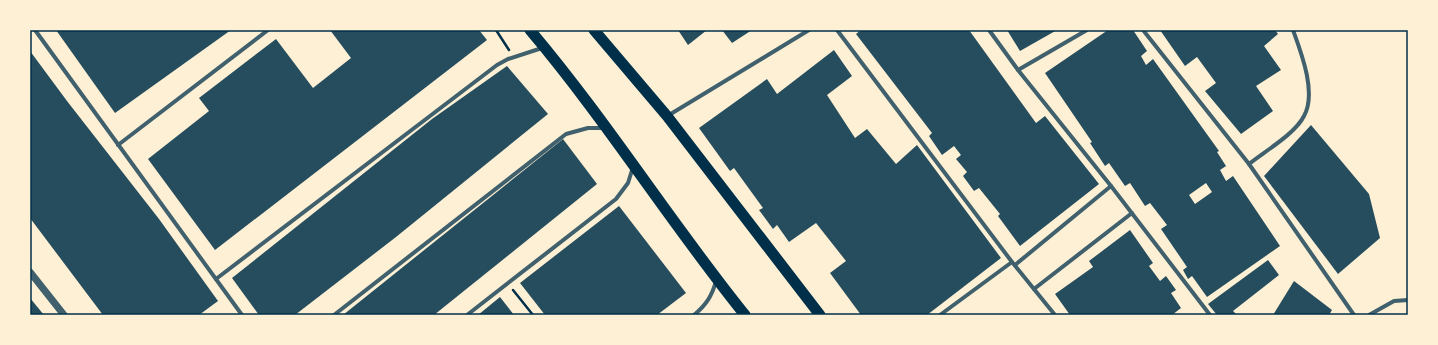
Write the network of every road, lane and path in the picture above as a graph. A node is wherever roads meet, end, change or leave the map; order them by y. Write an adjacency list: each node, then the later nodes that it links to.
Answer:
1 (35, 30): 17 (street)
2 (268, 30): 17 (street)
3 (496, 30): 13 (path)
4 (530, 30): 12 (highway)
5 (594, 30): 15 (highway)
6 (809, 30): 15 (street)
7 (837, 30): 22 (street)
8 (989, 30): 14 (street)
9 (1086, 30): 14 (street)
10 (1143, 30): 19 (street)
11 (1292, 30): 19 (street)
12 (545, 47): 16 (highway); 24 (street)
13 (509, 51)
14 (1018, 70): 20 (street)
15 (666, 116): 36 (highway)
16 (608, 128): 18 (highway); 31 (street)
17 (118, 145): 24 (street)
18 (634, 164): 25 (highway); 26 (street)
19 (1249, 164): 40 (street)
20 (1112, 186): 21 (street); 22 (street)
21 (1132, 213): 27 (street); 39 (street)
22 (1014, 264): 27 (street); 37 (street)
23 (30, 272): 29 (street)
24 (216, 279): 30 (street)
25 (717, 280): 34 (street); 35 (highway)
26 (508, 283): 32 (street); 33 (path)
27 (1034, 289): 38 (street)
28 (1408, 300): 41 (street)
29 (64, 315)
30 (242, 315)
31 (334, 315)
32 (467, 315)
33 (533, 315)
34 (694, 315)
35 (745, 315)
36 (820, 315)
37 (940, 315)
38 (1055, 315)
39 (1210, 315)
40 (1354, 315)
41 (1369, 315)

